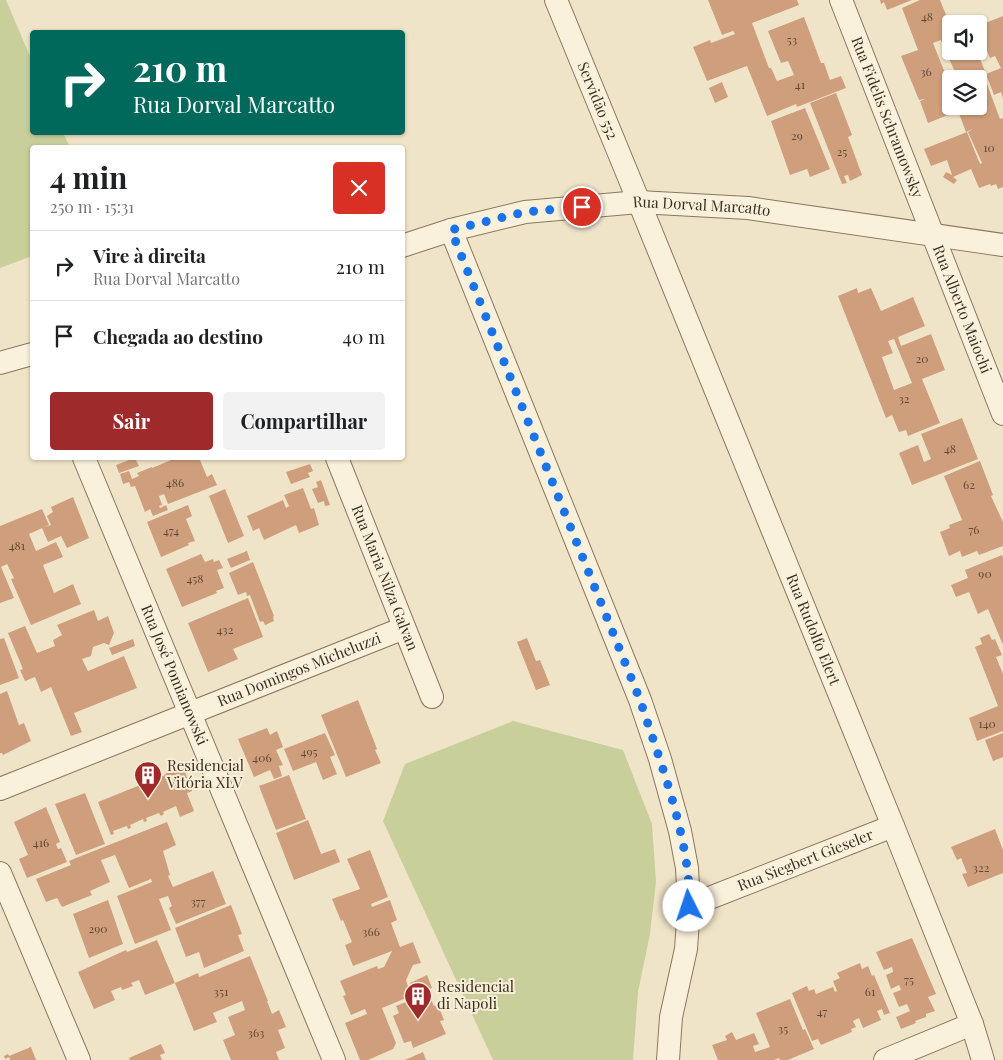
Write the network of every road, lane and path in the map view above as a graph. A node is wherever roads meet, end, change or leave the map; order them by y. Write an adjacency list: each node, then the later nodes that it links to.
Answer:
1 (556, 0): 3 (street, Servidão 552)
2 (841, 0): 5 (street, Rua Fidelis Schramowsky)
3 (639, 202): 4 (street, Rua Dorval Marcatto); 5 (street, Rua Dorval Marcatto); 17 (street, Rua Rudolfo Elert)
4 (451, 230): 6 (street, Rua Dorval Marcatto); 19 (street)
5 (933, 234): 7 (street, Rua Dorval Marcatto); 10 (street, Rua Alberto Maiochi)
6 (405, 245)
7 (1003, 245)
8 (30, 354): 9 (street)
9 (0, 362)
10 (1003, 414)
11 (85, 460): 15 (street, Rua José Pomianowski)
12 (337, 460): 13 (street, Rua Maria Nilza Galvan)
13 (404, 628): 14 (street, Rua Maria Nilza Galvan); 15 (street, Rua Domingos Micheluzzi)
14 (432, 697)
15 (189, 713): 16 (street, Rua Domingos Micheluzzi); 22 (street, Rua José Pomianowski)
16 (0, 789)
17 (892, 826): 19 (street, Rua Siegbert Gieseler); 20 (street, Rua Rudolfo Elert)
18 (0, 873): 21 (street)
19 (689, 906): 23 (street)
20 (972, 1024): 24 (street); 25 (street, Rua Rudolfo Elert)
21 (79, 1060)
22 (334, 1060)
23 (668, 1060)
24 (884, 1060)
25 (983, 1060)

